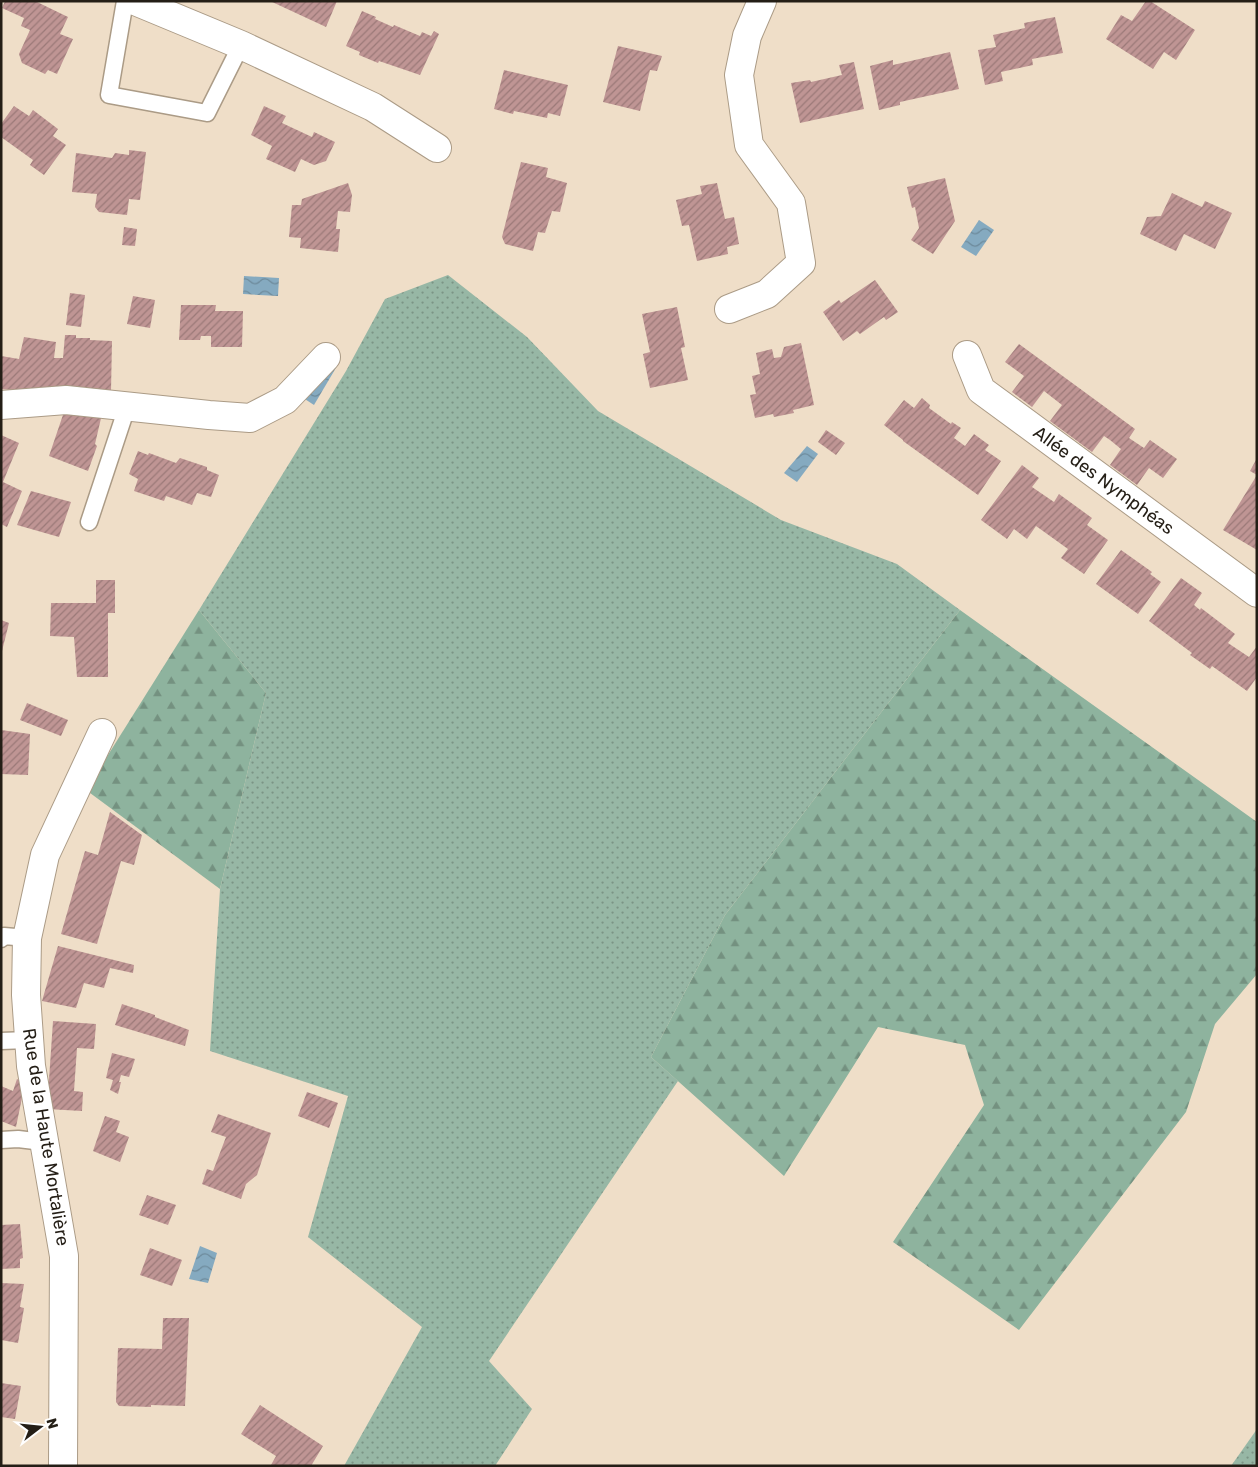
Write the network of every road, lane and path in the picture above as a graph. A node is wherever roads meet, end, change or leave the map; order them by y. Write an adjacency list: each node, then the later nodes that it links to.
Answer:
1 (125, 1): 4 (lane)
2 (134, 1): 4 (street)
3 (762, 1): 6 (street)
4 (241, 45): 5 (street)
5 (437, 148)
6 (729, 309)
7 (968, 355): 12 (street, Allée des Nymphéas)
8 (326, 357): 10 (street)
9 (1, 405): 10 (street)
10 (127, 407): 11 (lane)
11 (88, 522)
12 (1257, 593)
13 (102, 733): 14 (street, Rue de la Haute Mortalière)
14 (14, 938): 15 (street, Rue de la Haute Mortalière)
15 (28, 1040): 16 (lane); 18 (street, Rue de la Haute Mortalière)
16 (1, 1041)
17 (1, 1140): 18 (lane)
18 (43, 1142): 19 (street, Rue de la Haute Mortalière)
19 (63, 1466)

